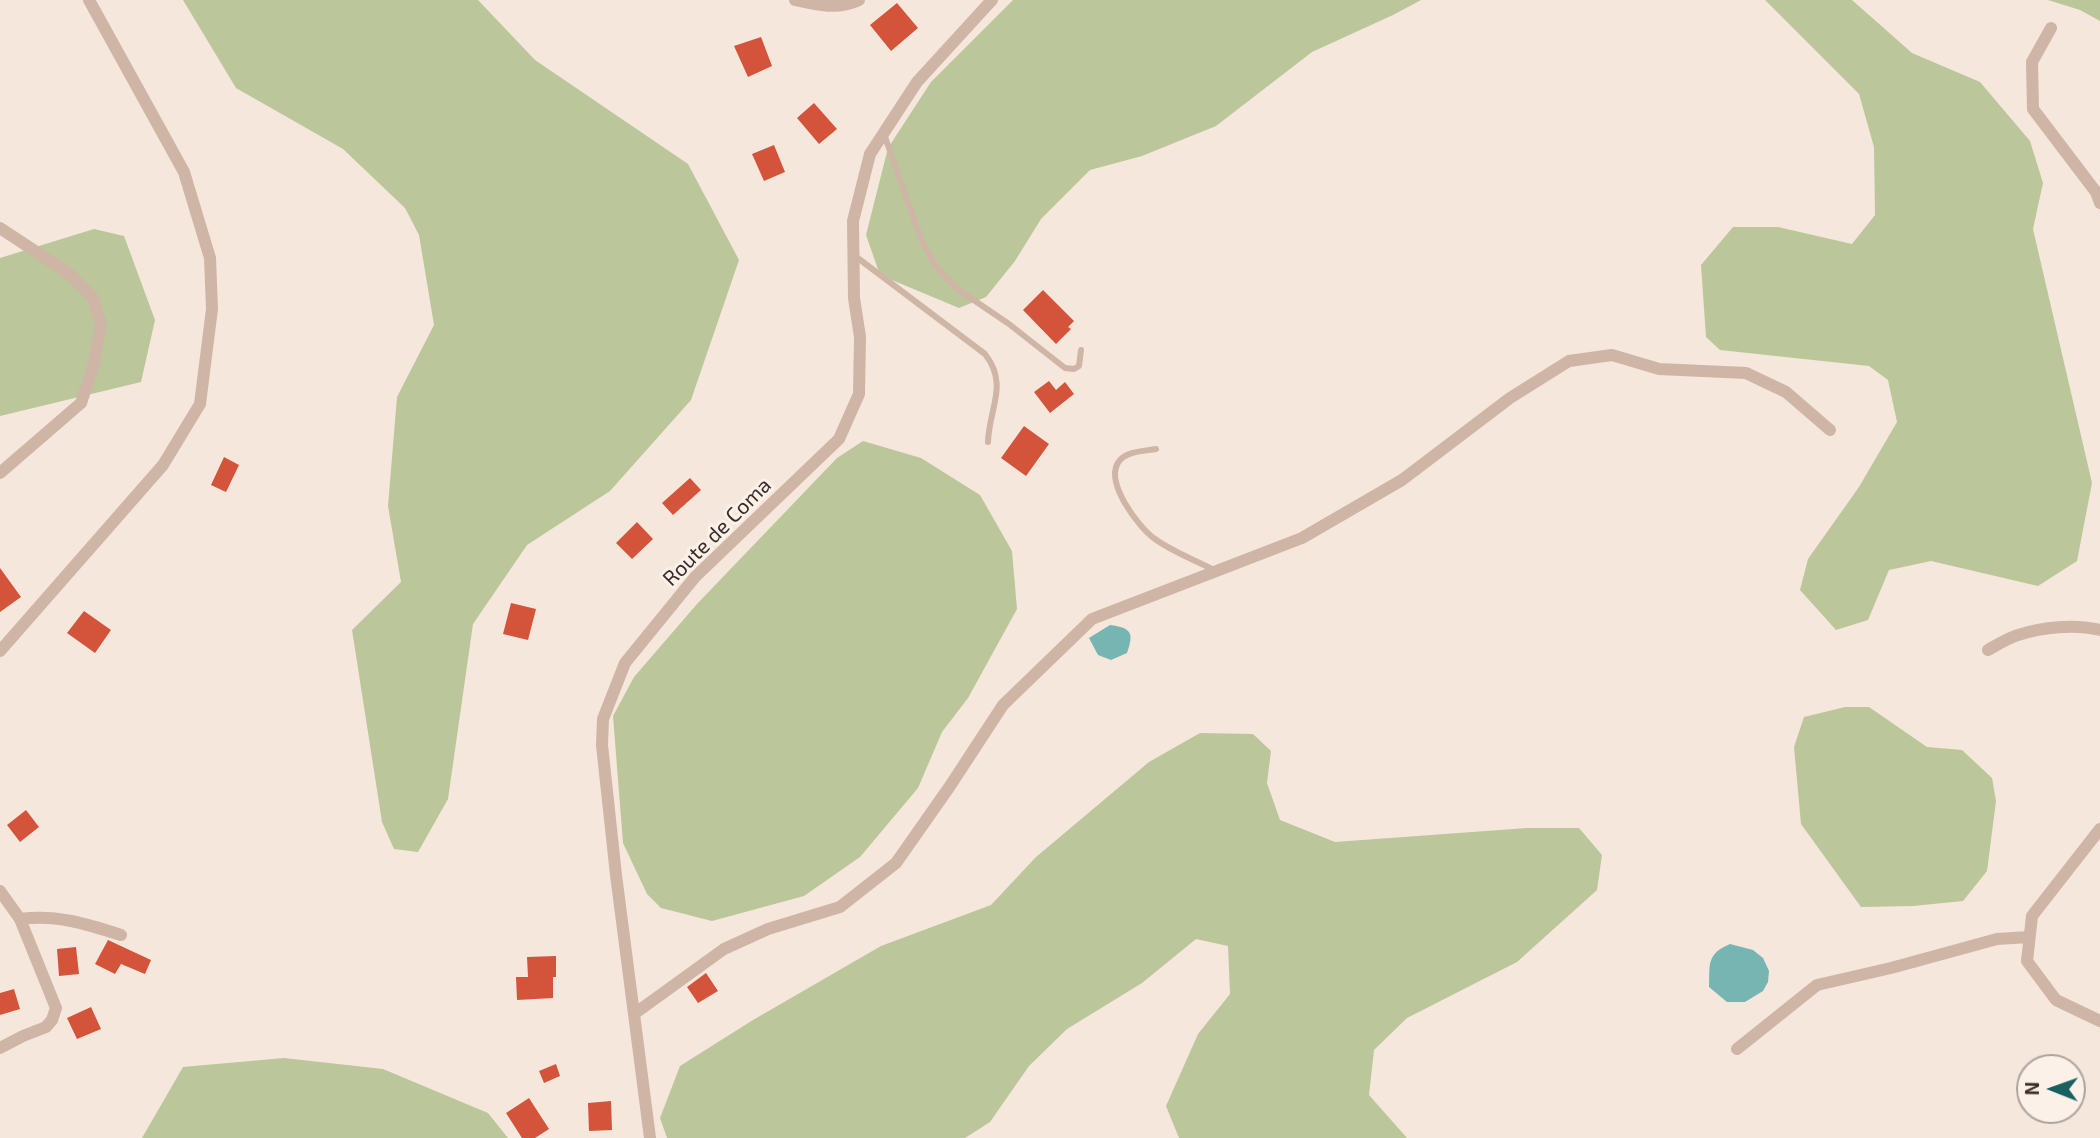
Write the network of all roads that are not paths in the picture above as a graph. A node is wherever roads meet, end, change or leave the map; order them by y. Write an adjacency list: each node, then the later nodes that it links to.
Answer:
1 (89, 0): 18 (street)
2 (795, 0): 3 (street)
3 (859, 0)
4 (992, 0): 6 (street, Route de Coma)
5 (2051, 28): 7 (street)
6 (883, 133): 9 (street, Route de Coma); 10 (lane)
7 (2100, 203)
8 (0, 228): 14 (street)
9 (854, 255): 12 (lane); 24 (street, Route de Coma)
10 (1081, 350)
11 (1830, 430): 15 (street)
12 (988, 442)
13 (1156, 449): 15 (lane)
14 (0, 473)
15 (1216, 571): 24 (street)
16 (2100, 630): 17 (street)
17 (1988, 650)
18 (0, 651)
19 (2100, 829): 23 (street)
20 (0, 891): 21 (street)
21 (20, 919): 22 (street); 26 (street)
22 (121, 935)
23 (2029, 937): 25 (street); 27 (street)
24 (634, 1014): 28 (street, Route de Coma)
25 (2100, 1021)
26 (0, 1048)
27 (1737, 1049)
28 (650, 1138)

